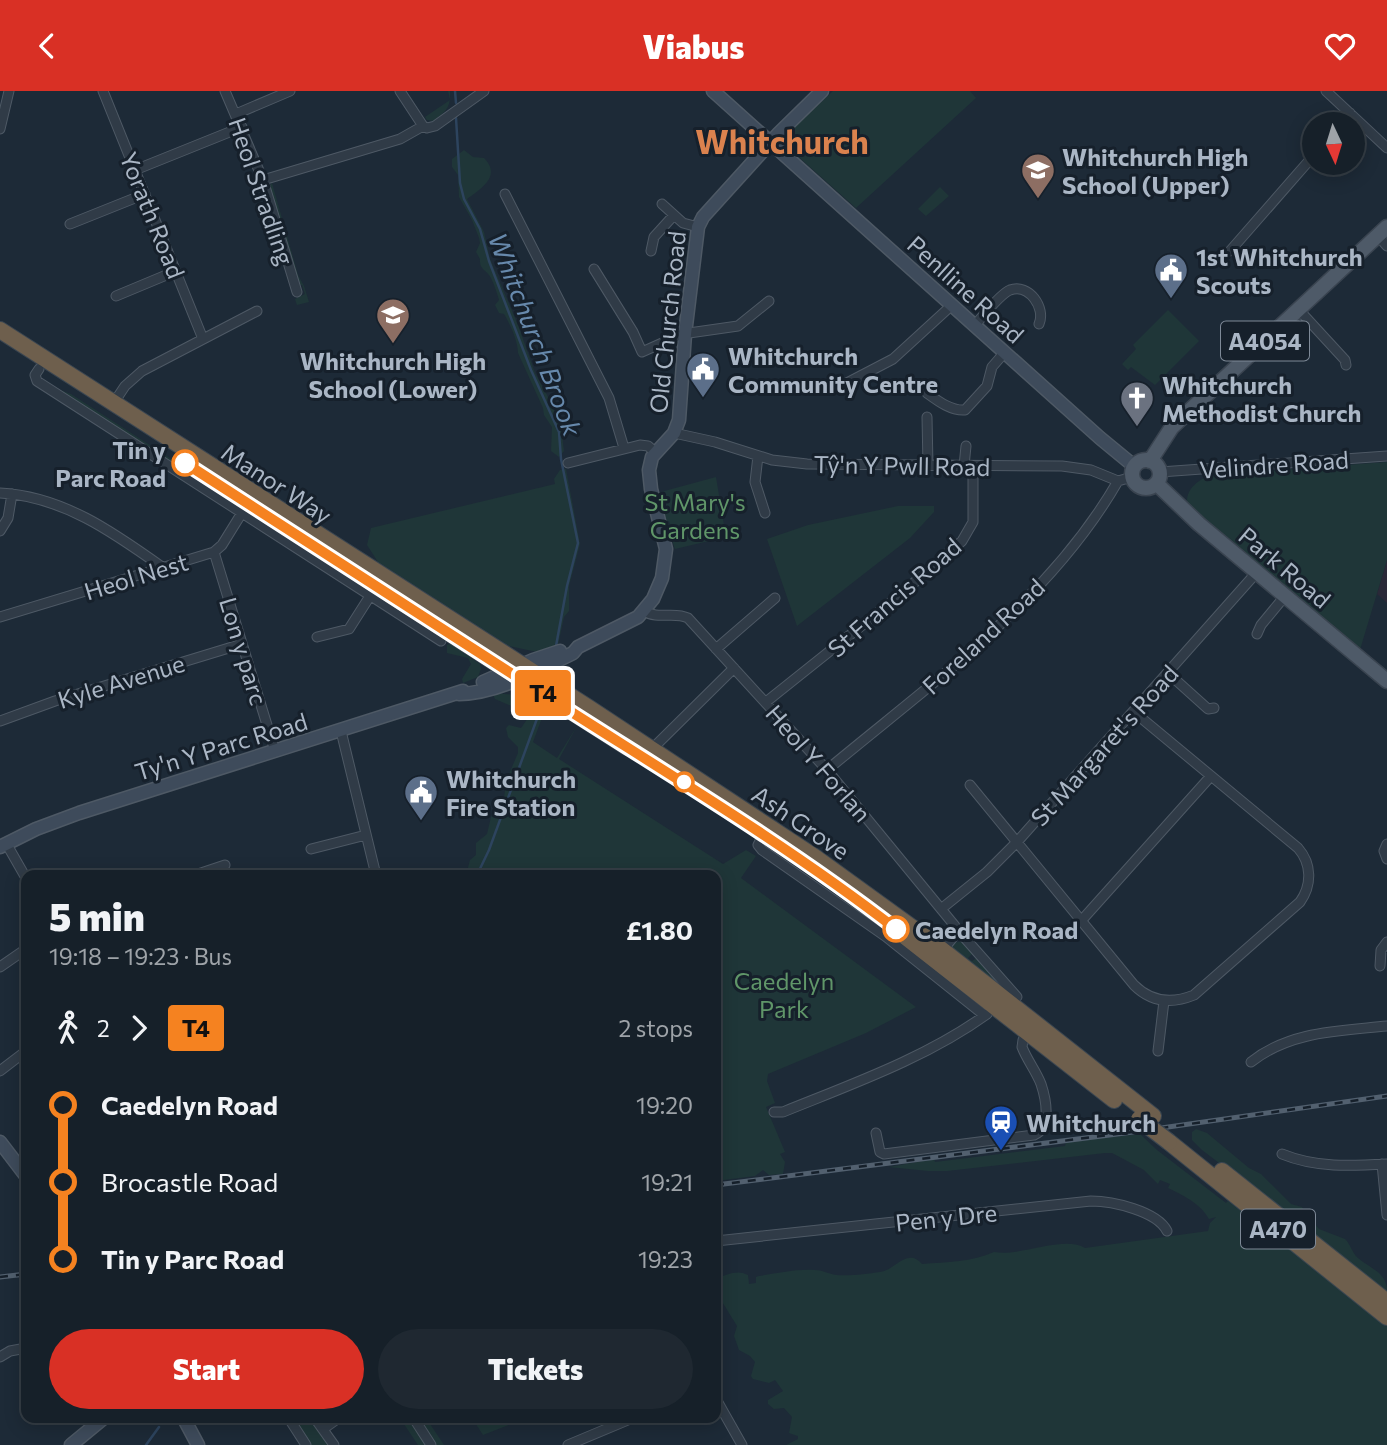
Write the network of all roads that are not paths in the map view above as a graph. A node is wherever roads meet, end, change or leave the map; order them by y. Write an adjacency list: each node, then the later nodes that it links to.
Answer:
1 (9, 91): 15 (street)
2 (103, 91): 19 (street, Yorath Road)
3 (225, 91): 11 (street, Heol Stradling)
4 (290, 91): 11 (street)
5 (400, 91): 12 (street)
6 (484, 91): 12 (street)
7 (713, 91): 16 (street, Penlline Road)
8 (822, 91): 16 (street, Old Church Road)
9 (1326, 91): 10 (street)
10 (1349, 112)
11 (236, 114): 13 (street, Heol Stradling)
12 (423, 126): 20 (street)
13 (242, 127): 19 (street); 20 (street, Heol Stradling)
14 (1365, 127): 17 (street)
15 (0, 129)
16 (772, 142): 26 (street, Old Church Road); 35 (street, Penlline Road)
17 (1387, 148)
18 (1302, 169): 29 (street)
19 (135, 170): 21 (street, Yorath Road)
20 (262, 180): 32 (street, Heol Stradling)
21 (145, 194): 25 (street); 31 (street, Yorath Road)
22 (505, 194): 52 (street)
23 (662, 204): 24 (street)
24 (674, 215): 26 (street); 28 (street)
25 (70, 224)
26 (698, 227): 41 (street, Old Church Road)
27 (1384, 236): 36 (main road, A4054)
28 (650, 251)
29 (1230, 251)
30 (594, 269): 41 (street)
31 (176, 271): 33 (street); 42 (street, Yorath Road)
32 (297, 292)
33 (116, 296)
34 (769, 301): 41 (street)
35 (952, 305): 39 (street, Penlline Road); 46 (street)
36 (1299, 310): 45 (street); 56 (main road, A4054)
37 (257, 311): 42 (street)
38 (1039, 324): 39 (street)
39 (975, 325): 44 (street, Penlline Road)
40 (0, 330): 48 (highway, Manor Way / A470)
41 (685, 334): 50 (street, Old Church Road)
42 (203, 339): 48 (street)
43 (0, 342): 64 (highway, Manor Way / A470)
44 (1005, 352): 47 (street); 60 (street, Penlline Road)
45 (1346, 365)
46 (845, 384)
47 (926, 393)
48 (113, 404): 81 (highway, Manor Way / A470)
49 (927, 417): 58 (street)
50 (674, 433): 53 (street, Old Church Road); 54 (street, Tŷ'n Y Pwll Road)
51 (966, 446): 59 (street, St Francis Road)
52 (624, 448): 53 (street); 57 (street)
53 (656, 453): 73 (street)
54 (758, 456): 58 (street, Tŷ'n Y Pwll Road); 65 (street)
55 (1387, 456): 61 (street, Velindre Road)
56 (1150, 461): 60 (main road); 61 (main road)
57 (568, 463)
58 (928, 466): 59 (street, Tŷ'n Y Pwll Road)
59 (968, 466): 60 (street, Tŷ'n Y Pwll Road); 84 (street, St Francis Road)
60 (1128, 475): 61 (main road); 91 (street, Foreland Road)
61 (1159, 478): 69 (main road, Park Road)
62 (0, 493): 63 (street)
63 (12, 494): 66 (street); 68 (street)
64 (245, 508): 67 (street, Heol Nest); 70 (street, Manor Way); 81 (highway, Manor Way / A470)
65 (765, 513)
66 (0, 531)
67 (214, 552): 68 (street, Heol Nest); 78 (street, Lon y parc)
68 (162, 567): 74 (street, Heol Nest)
69 (1257, 572): 71 (main road, Park Road); 82 (street, St Margaret's Road)
70 (370, 596): 76 (street); 77 (street, Manor Way)
71 (1285, 596): 75 (street); 83 (main road, Park Road)
72 (775, 598): 79 (street)
73 (644, 611): 79 (street, Heol Y Forlan); 81 (street)
74 (0, 617)
75 (1257, 634)
76 (317, 637)
77 (441, 641)
78 (242, 644): 87 (street, Kyle Avenue); 90 (street, Lon y parc)
79 (716, 649): 80 (street, Heol Y Forlan)
80 (734, 668): 84 (street, Heol Y Forlan); 89 (street)
81 (520, 672): 88 (street, Ty'n Y Parc Road); 89 (highway, Ash Grove / A470); 113 (highway, Ash Grove / A470)
82 (1168, 673): 85 (street); 86 (street, St Margaret's Road)
83 (1387, 681)
84 (766, 702): 91 (street, Heol Y Forlan)
85 (1214, 708)
86 (1134, 712): 92 (street); 95 (street, St Margaret's Road)
87 (0, 721)
88 (341, 731): 90 (street, Ty'n Y Parc Road); 94 (street)
89 (651, 750): 108 (highway, Ash Grove / A470)
90 (275, 751): 97 (street, Ty'n Y Parc Road)
91 (827, 770): 104 (street, Heol Y Forlan)
92 (1211, 775): 105 (street); 112 (street)
93 (971, 785): 95 (street)
94 (366, 835): 98 (street); 102 (street)
95 (1017, 842): 104 (street, St Margaret's Road); 105 (street)
96 (1387, 844): 99 (street)
97 (3, 845): 103 (street)
98 (311, 849)
99 (1387, 859)
100 (225, 865): 101 (street)
101 (210, 870)
102 (375, 870)
103 (21, 871)
104 (942, 909): 106 (street, Heol Y Forlan)
105 (1081, 921): 112 (street)
106 (956, 928): 108 (street); 113 (street, Heol Y Forlan)
107 (1387, 942): 110 (street)
108 (943, 951): 113 (highway, Ash Grove / A470)
109 (21, 952): 111 (street)
110 (1380, 966)
111 (0, 967)
112 (1164, 1001): 116 (street)
113 (1000, 1005): 115 (highway, Ash Grove / A470); 120 (street)
114 (1387, 1026): 118 (street)
115 (1032, 1028): 121 (street); 122 (highway, A470)
116 (1158, 1051)
117 (21, 1055): 119 (street)
118 (1251, 1062)
119 (0, 1071)
120 (774, 1112)
121 (876, 1133)
122 (1175, 1141): 130 (highway, A470); 131 (highway, A470)
123 (0, 1142): 126 (street)
124 (1282, 1154): 125 (street)
125 (1385, 1164): 127 (street)
126 (21, 1169)
127 (1387, 1215)
128 (1167, 1231): 129 (street, Pen y Dre)
129 (721, 1240)
130 (1387, 1302)
131 (1387, 1317)
132 (21, 1349): 133 (street)
133 (0, 1357)
134 (721, 1408): 149 (street)
135 (98, 1423): 143 (street)
136 (186, 1423): 144 (street)
137 (292, 1423): 145 (street)
138 (318, 1423): 142 (street)
139 (332, 1423): 142 (street)
140 (417, 1423): 147 (street)
141 (621, 1423): 148 (street)
142 (323, 1429): 146 (street)
143 (71, 1445)
144 (198, 1445)
145 (306, 1445)
146 (334, 1445)
147 (431, 1445)
148 (568, 1445)
149 (742, 1445)

